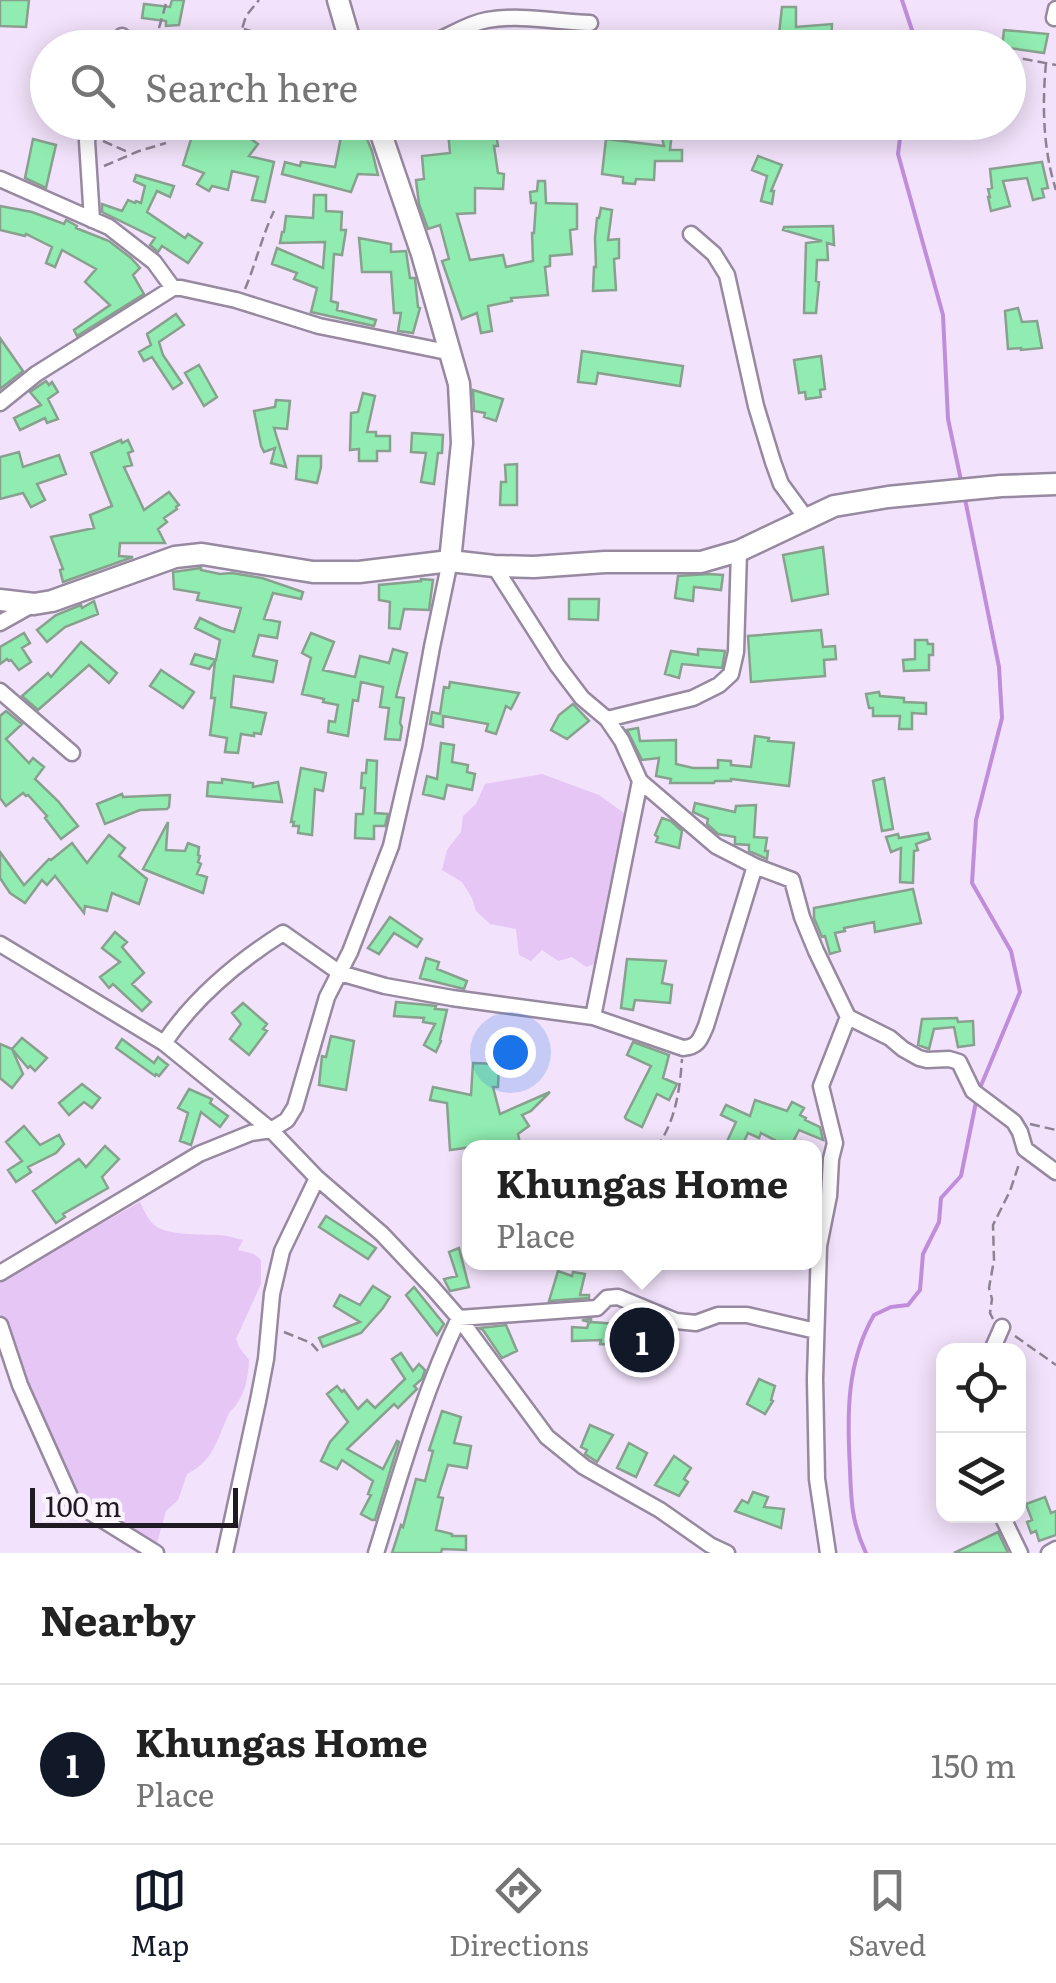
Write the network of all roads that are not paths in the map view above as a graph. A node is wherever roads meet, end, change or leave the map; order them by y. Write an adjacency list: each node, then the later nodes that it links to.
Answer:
1 (338, 0): 3 (street)
2 (590, 24): 4 (street)
3 (347, 30)
4 (460, 30)
5 (92, 140): 8 (street)
6 (383, 140): 11 (street)
7 (0, 179): 8 (street)
8 (92, 220): 10 (street)
9 (691, 234): 14 (street)
10 (173, 288): 11 (street); 12 (street)
11 (452, 354): 16 (street)
12 (0, 404)
13 (1056, 484): 14 (street)
14 (806, 518): 15 (street)
15 (739, 551): 17 (street); 22 (street)
16 (450, 561): 17 (street); 19 (street); 27 (street)
17 (494, 566): 22 (street)
18 (0, 600): 19 (street)
19 (34, 604): 20 (street)
20 (0, 623)
21 (0, 691): 23 (street)
22 (608, 719): 24 (street)
23 (72, 754)
24 (640, 781): 25 (street); 29 (street)
25 (755, 866): 28 (street); 29 (street)
26 (0, 944): 30 (street)
27 (340, 973): 29 (street); 30 (street); 31 (street)
28 (848, 1016): 32 (street); 34 (street)
29 (594, 1017)
30 (164, 1043): 31 (street)
31 (272, 1130): 33 (street); 36 (street)
32 (1056, 1172)
33 (316, 1178): 37 (street); 46 (street)
34 (822, 1231)
35 (818, 1270): 40 (street)
36 (0, 1272)
37 (459, 1318): 40 (street); 43 (street); 47 (street)
38 (0, 1325): 45 (street)
39 (1002, 1327): 41 (street)
40 (816, 1331): 49 (street)
41 (995, 1343)
42 (1005, 1523): 50 (street)
43 (707, 1549): 48 (street)
44 (1056, 1549): 51 (street)
45 (156, 1553)
46 (225, 1553)
47 (376, 1553)
48 (727, 1553)
49 (828, 1553)
50 (1020, 1553)
51 (1048, 1553)

